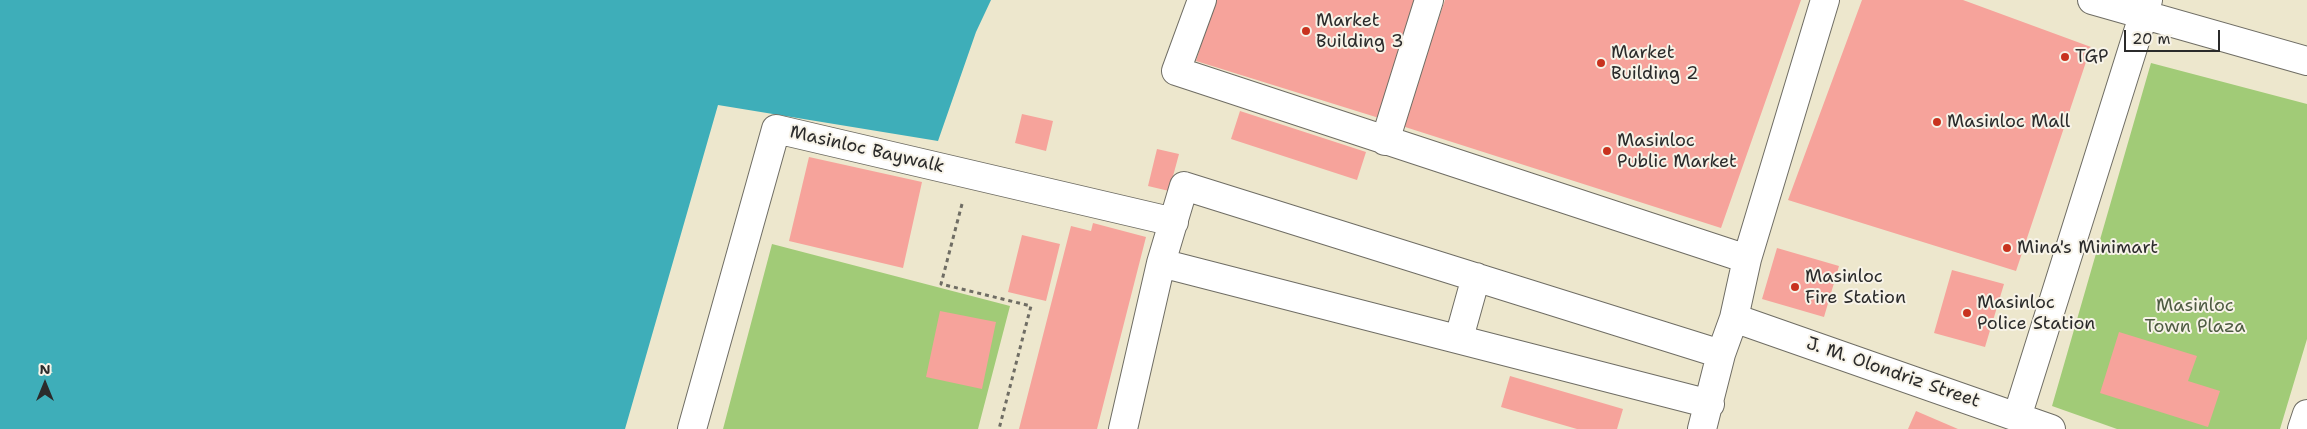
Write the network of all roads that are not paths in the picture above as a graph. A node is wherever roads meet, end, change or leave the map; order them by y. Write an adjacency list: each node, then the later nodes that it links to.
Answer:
1 (1202, 0): 7 (street)
2 (1429, 0): 7 (street)
3 (1824, 0): 9 (street)
4 (2092, 0): 5 (street)
5 (2146, 8): 6 (street); 17 (street)
6 (2307, 61)
7 (1385, 141): 9 (street)
8 (1174, 222): 10 (street); 11 (street); 18 (street, Masinloc Baywalk)
9 (1747, 259): 12 (street)
10 (1161, 263): 13 (street); 19 (street)
11 (1476, 277): 13 (street); 14 (street)
12 (1734, 318): 14 (street); 17 (street, J. M. Olondriz Street)
13 (1459, 338): 16 (street)
14 (1722, 354): 16 (street)
15 (2307, 414): 21 (street)
16 (1706, 416)
17 (2017, 417): 20 (street, J. M. Olondriz Street)
18 (692, 429)
19 (1123, 429)
20 (2051, 429)
21 (2302, 429)

